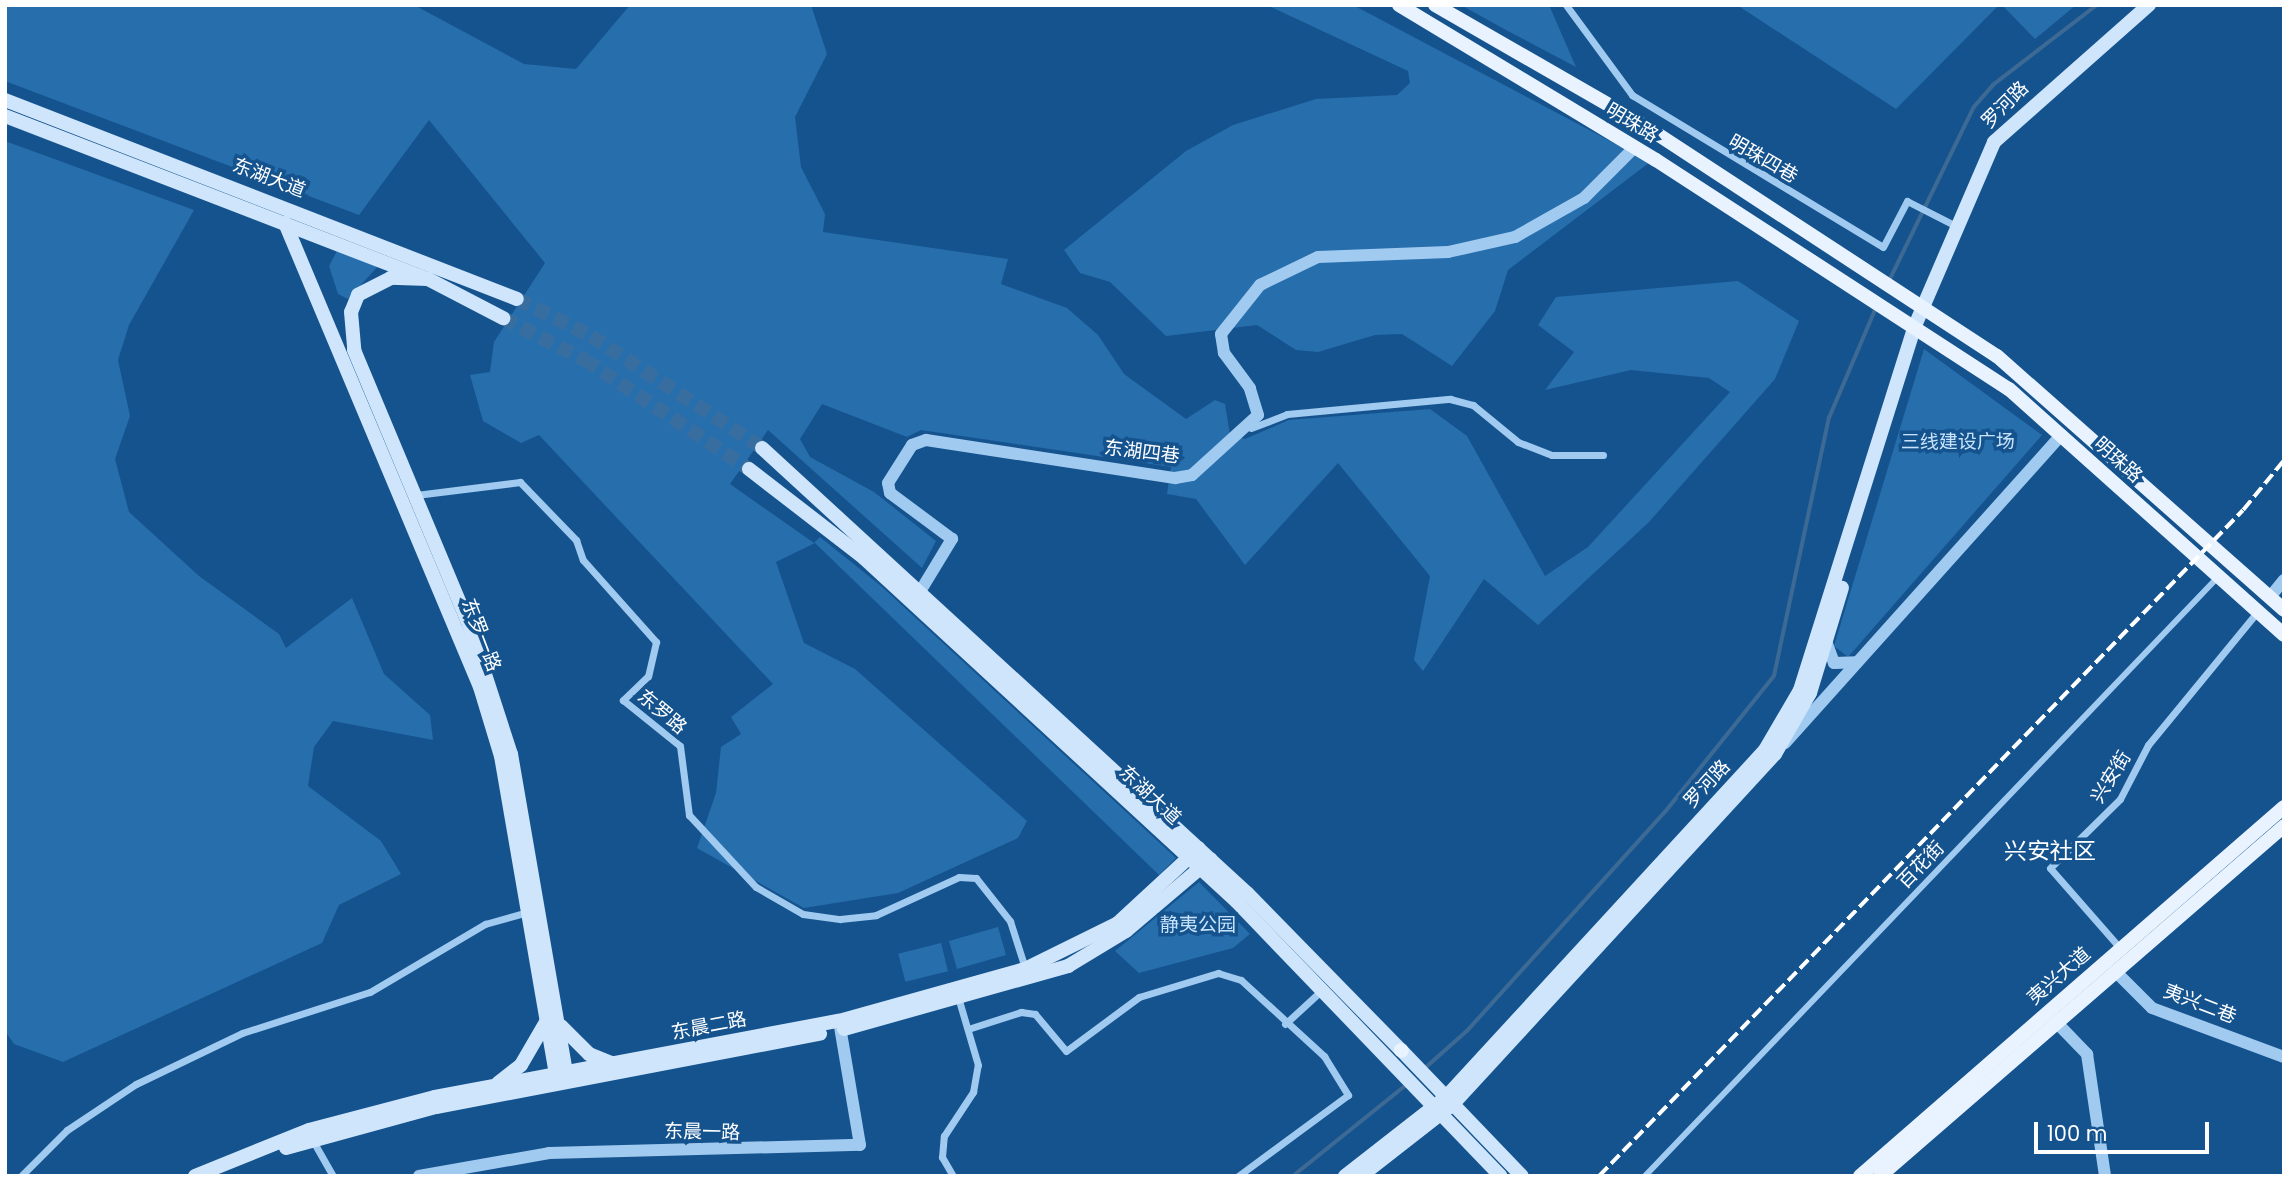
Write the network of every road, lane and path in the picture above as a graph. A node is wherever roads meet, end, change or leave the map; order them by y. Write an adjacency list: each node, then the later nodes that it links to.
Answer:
1 (1399, 5): 7 (main road, 明珠路)
2 (1435, 5): 12 (main road, 明珠路)
3 (1566, 5): 9 (street, 明珠四巷)
4 (2149, 5): 9 (main road, 罗河路)
5 (5, 100): 11 (main road, 东湖大道)
6 (5, 116): 8 (main road, 东湖大道)
7 (1635, 147): 14 (main road, 明珠路); 15 (street)
8 (285, 223): 10 (main road, 东湖大道); 20 (main road, 东罗一路)
9 (1958, 227): 12 (main road, 罗河路)
10 (428, 279): 13 (main road, 东湖大道); 20 (main road, 东罗一路)
11 (517, 299)
12 (1924, 309): 14 (main road, 罗河路); 24 (main road, 明珠路)
13 (503, 318)
14 (1918, 330): 16 (main road, 明珠路); 28 (main road, 罗河路); 51 (main road, 罗河路)
15 (1251, 428): 18 (street); 23 (street, 东湖四巷)
16 (2061, 435): 21 (main road, 明珠路); 29 (street, 罗河路)
17 (762, 448): 23 (main road, 东湖大道)
18 (1603, 455)
19 (749, 469): 33 (main road, 东湖大道)
20 (411, 496): 35 (main road, 东罗一路); 38 (street, 东罗路); 41 (main road, 东罗一路)
21 (2219, 576): 26 (main road, 明珠路); 64 (street, 百花街)
22 (2284, 580): 24 (street)
23 (921, 590): 33 (main road, 东湖大道)
24 (2270, 597): 25 (main road, 明珠路)
25 (2284, 610)
26 (2258, 611): 27 (main road, 明珠路); 36 (street, 兴安街)
27 (2284, 635)
28 (1826, 641): 29 (street); 30 (main road, 罗河路)
29 (1860, 660): 30 (street, 罗河路)
30 (1775, 754): 51 (main road, 罗河路)
31 (2284, 807): 36 (main road, 夷兴大道)
32 (2284, 826): 37 (main road, 夷兴大道)
33 (1195, 853): 34 (main road, 东湖大道); 38 (main road, 东晨二路)
34 (1206, 864): 38 (main road, 东晨二路); 39 (main road, 东湖大道); 46 (main road, 东湖大道)
35 (529, 912): 41 (main road, 东罗一路); 53 (street)
36 (2120, 948): 65 (main road, 夷兴大道)
37 (2115, 971): 42 (main road, 夷兴大道); 47 (street, 夷兴二巷)
38 (1028, 975): 40 (main road, 东晨二路)
39 (1323, 989): 43 (street); 46 (main road, 东湖大道)
40 (958, 995): 44 (main road, 东晨二路); 45 (street)
41 (552, 1022): 48 (main road); 49 (main road, 东罗一路); 50 (main road)
42 (2056, 1022): 66 (main road, 夷兴大道); 67 (street)
43 (1285, 1024): 45 (street); 59 (street)
44 (841, 1025): 48 (main road, 东晨二路); 49 (main road, 东晨二路); 57 (street, 东晨一路)
45 (968, 1030): 58 (street)
46 (1398, 1053): 51 (main road, 东湖大道)
47 (2284, 1057)
48 (612, 1064): 49 (main road, 东晨二路)
49 (562, 1079): 50 (main road, 东晨二路); 52 (main road, 东晨二路)
50 (496, 1085): 52 (main road, 东晨二路)
51 (1444, 1105): 60 (main road, 罗河路); 61 (main road, 罗河路); 62 (main road, 东湖大道); 63 (main road, 东湖大道)
52 (311, 1135): 54 (main road, 东晨二路); 55 (main road, 东晨二路); 56 (street)
53 (21, 1176)
54 (195, 1176)
55 (213, 1176)
56 (333, 1176)
57 (419, 1176)
58 (953, 1176)
59 (1237, 1176)
60 (1345, 1176)
61 (1361, 1176)
62 (1501, 1176)
63 (1522, 1176)
64 (1645, 1176)
65 (1860, 1176)
66 (1880, 1176)
67 (2105, 1176)

